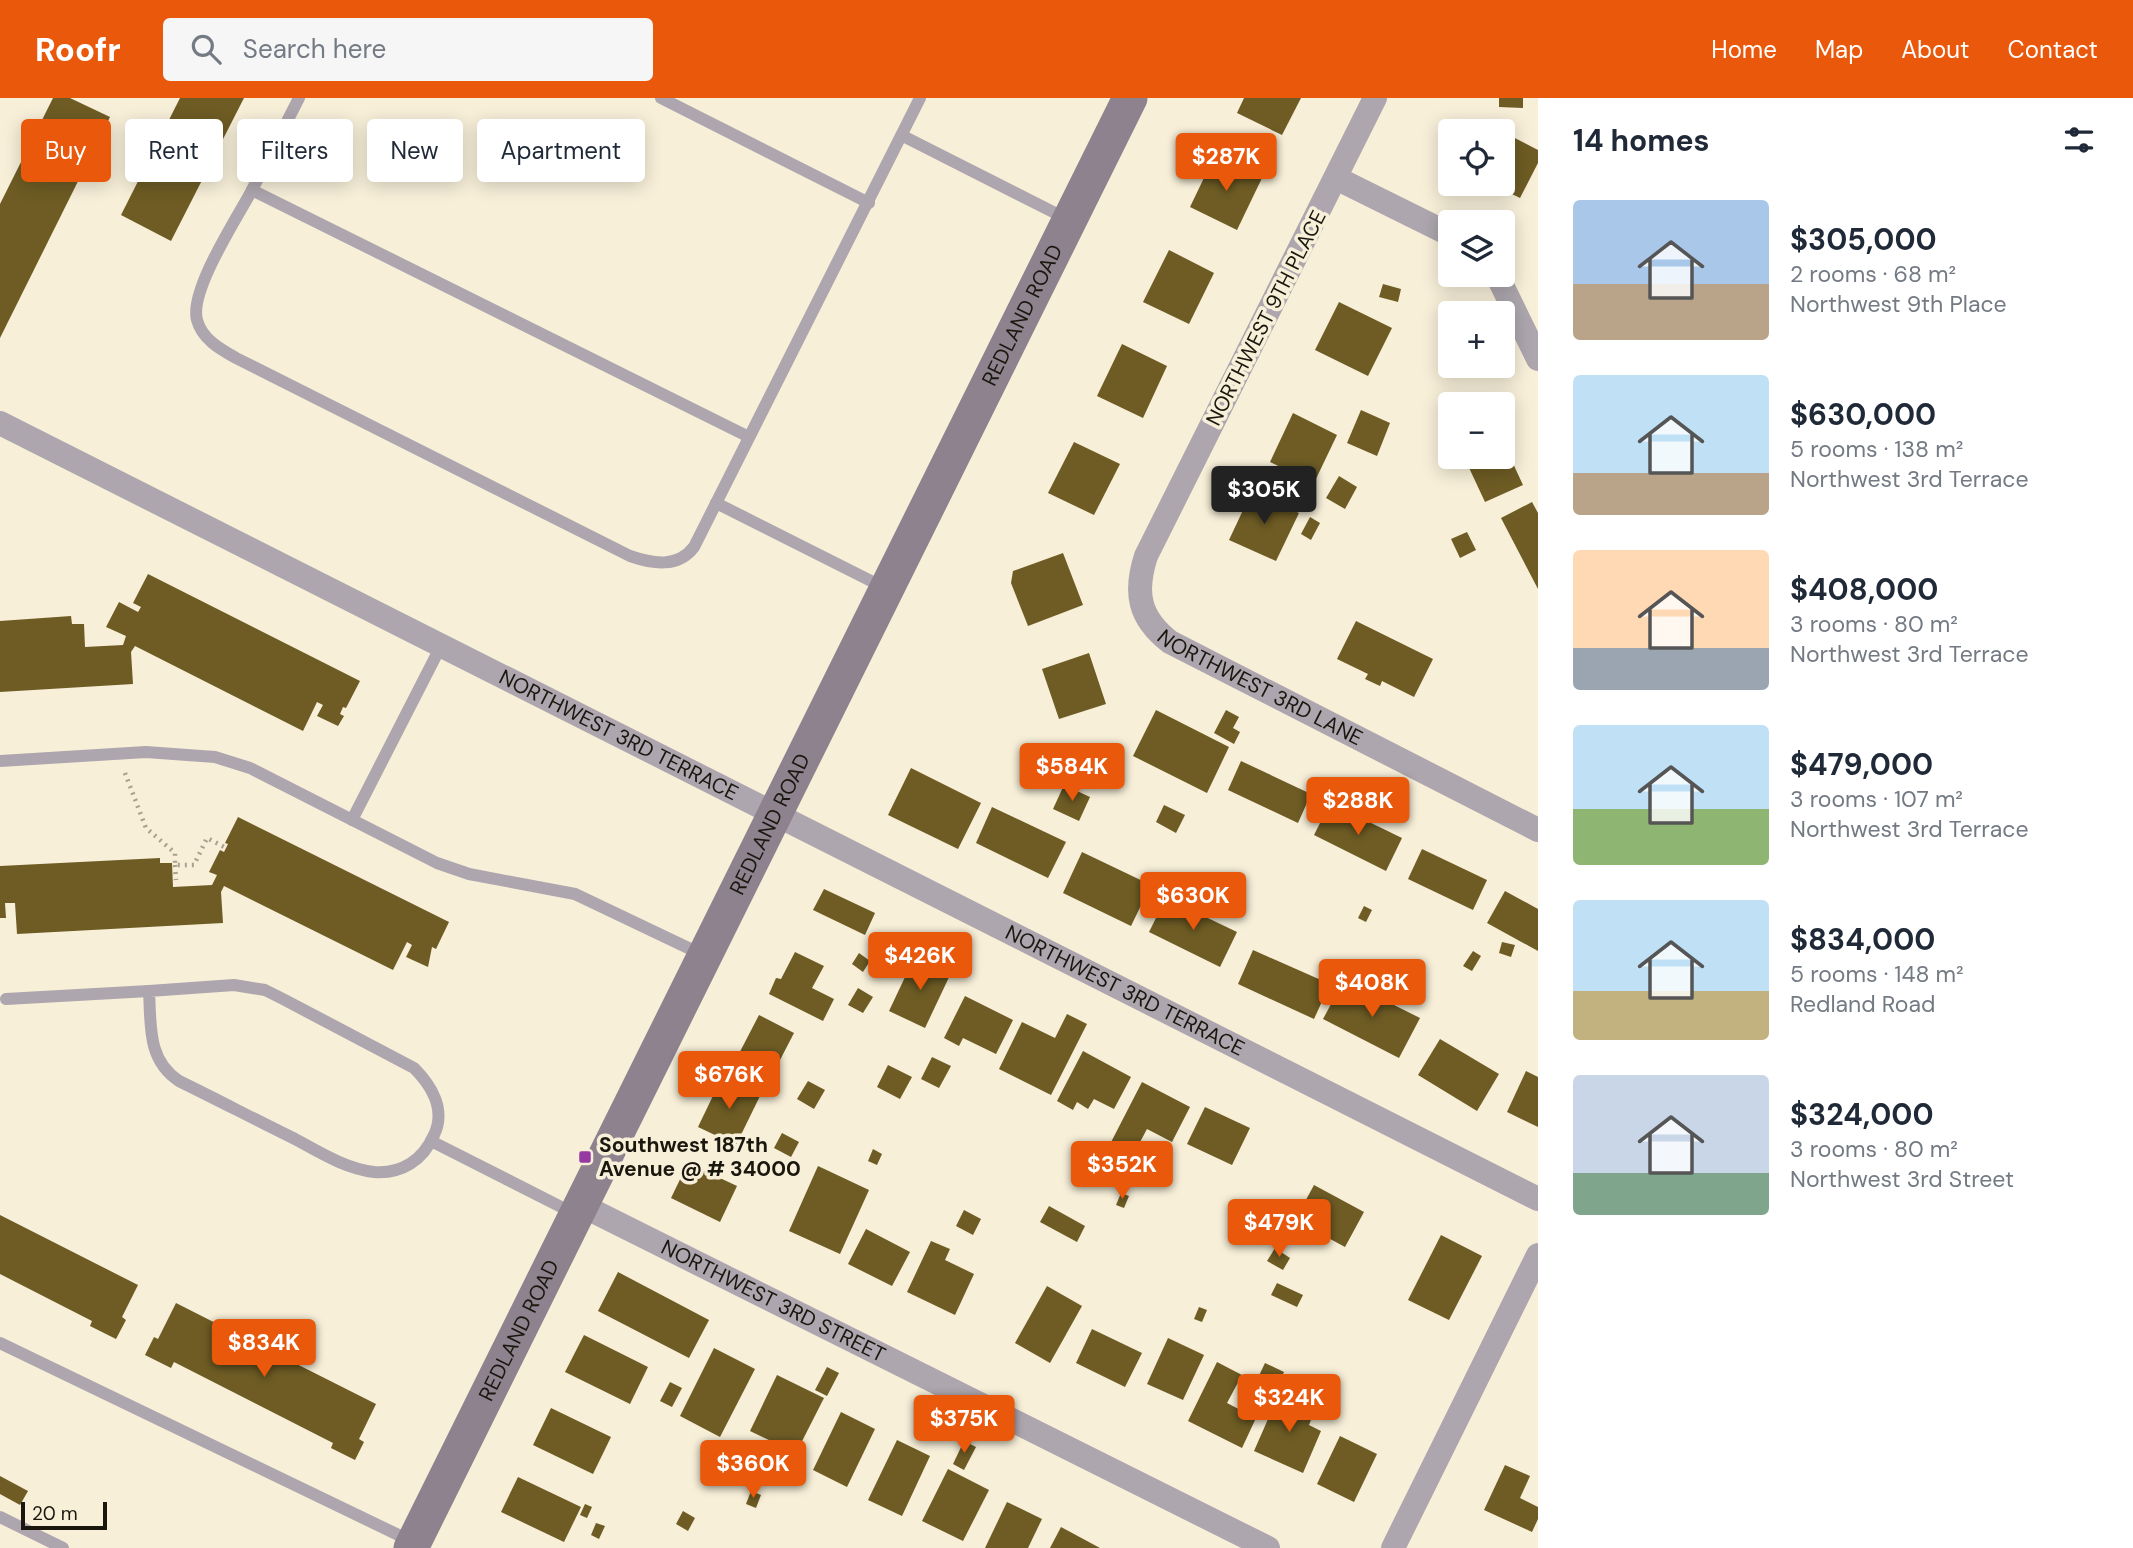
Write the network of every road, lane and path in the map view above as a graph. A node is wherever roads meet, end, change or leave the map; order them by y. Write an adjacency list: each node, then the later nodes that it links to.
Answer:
1 (299, 98): 8 (lane)
2 (661, 98): 9 (lane)
3 (920, 98): 6 (lane)
4 (1130, 98): 10 (street, REDLAND ROAD)
5 (1376, 98): 7 (street, NORTHWEST 9TH PLACE)
6 (903, 136): 9 (lane); 10 (lane)
7 (1336, 178): 11 (street); 18 (street, NORTHWEST 9TH PLACE)
8 (252, 190): 15 (lane); 16 (lane)
9 (869, 203): 15 (lane)
10 (1070, 221): 17 (street, REDLAND ROAD)
11 (1438, 229)
12 (1503, 287): 13 (street)
13 (1538, 359)
14 (0, 423): 19 (street, NORTHWEST 3RD TERRACE)
15 (749, 437): 16 (lane)
16 (716, 503): 17 (lane)
17 (889, 590): 22 (street, REDLAND ROAD)
18 (1144, 612): 24 (street, NORTHWEST 3RD LANE)
19 (441, 646): 22 (street, NORTHWEST 3RD TERRACE); 23 (lane)
20 (0, 761): 23 (lane)
21 (123, 769): 26 (path)
22 (776, 814): 28 (street, REDLAND ROAD); 32 (street, NORTHWEST 3RD TERRACE)
23 (352, 820): 28 (lane)
24 (1538, 830)
25 (226, 848): 26 (path)
26 (175, 865): 27 (path)
27 (176, 880)
28 (706, 956): 33 (street, REDLAND ROAD)
29 (149, 990): 30 (lane); 31 (lane); 31 (lane)
30 (6, 999)
31 (431, 1141): 33 (lane)
32 (1538, 1199)
33 (579, 1210): 37 (street, REDLAND ROAD); 40 (street, NORTHWEST 3RD STREET)
34 (1538, 1255): 38 (street)
35 (0, 1343): 37 (lane)
36 (0, 1517): 39 (lane)
37 (413, 1545)
38 (1397, 1547)
39 (63, 1548)
40 (1268, 1548)

